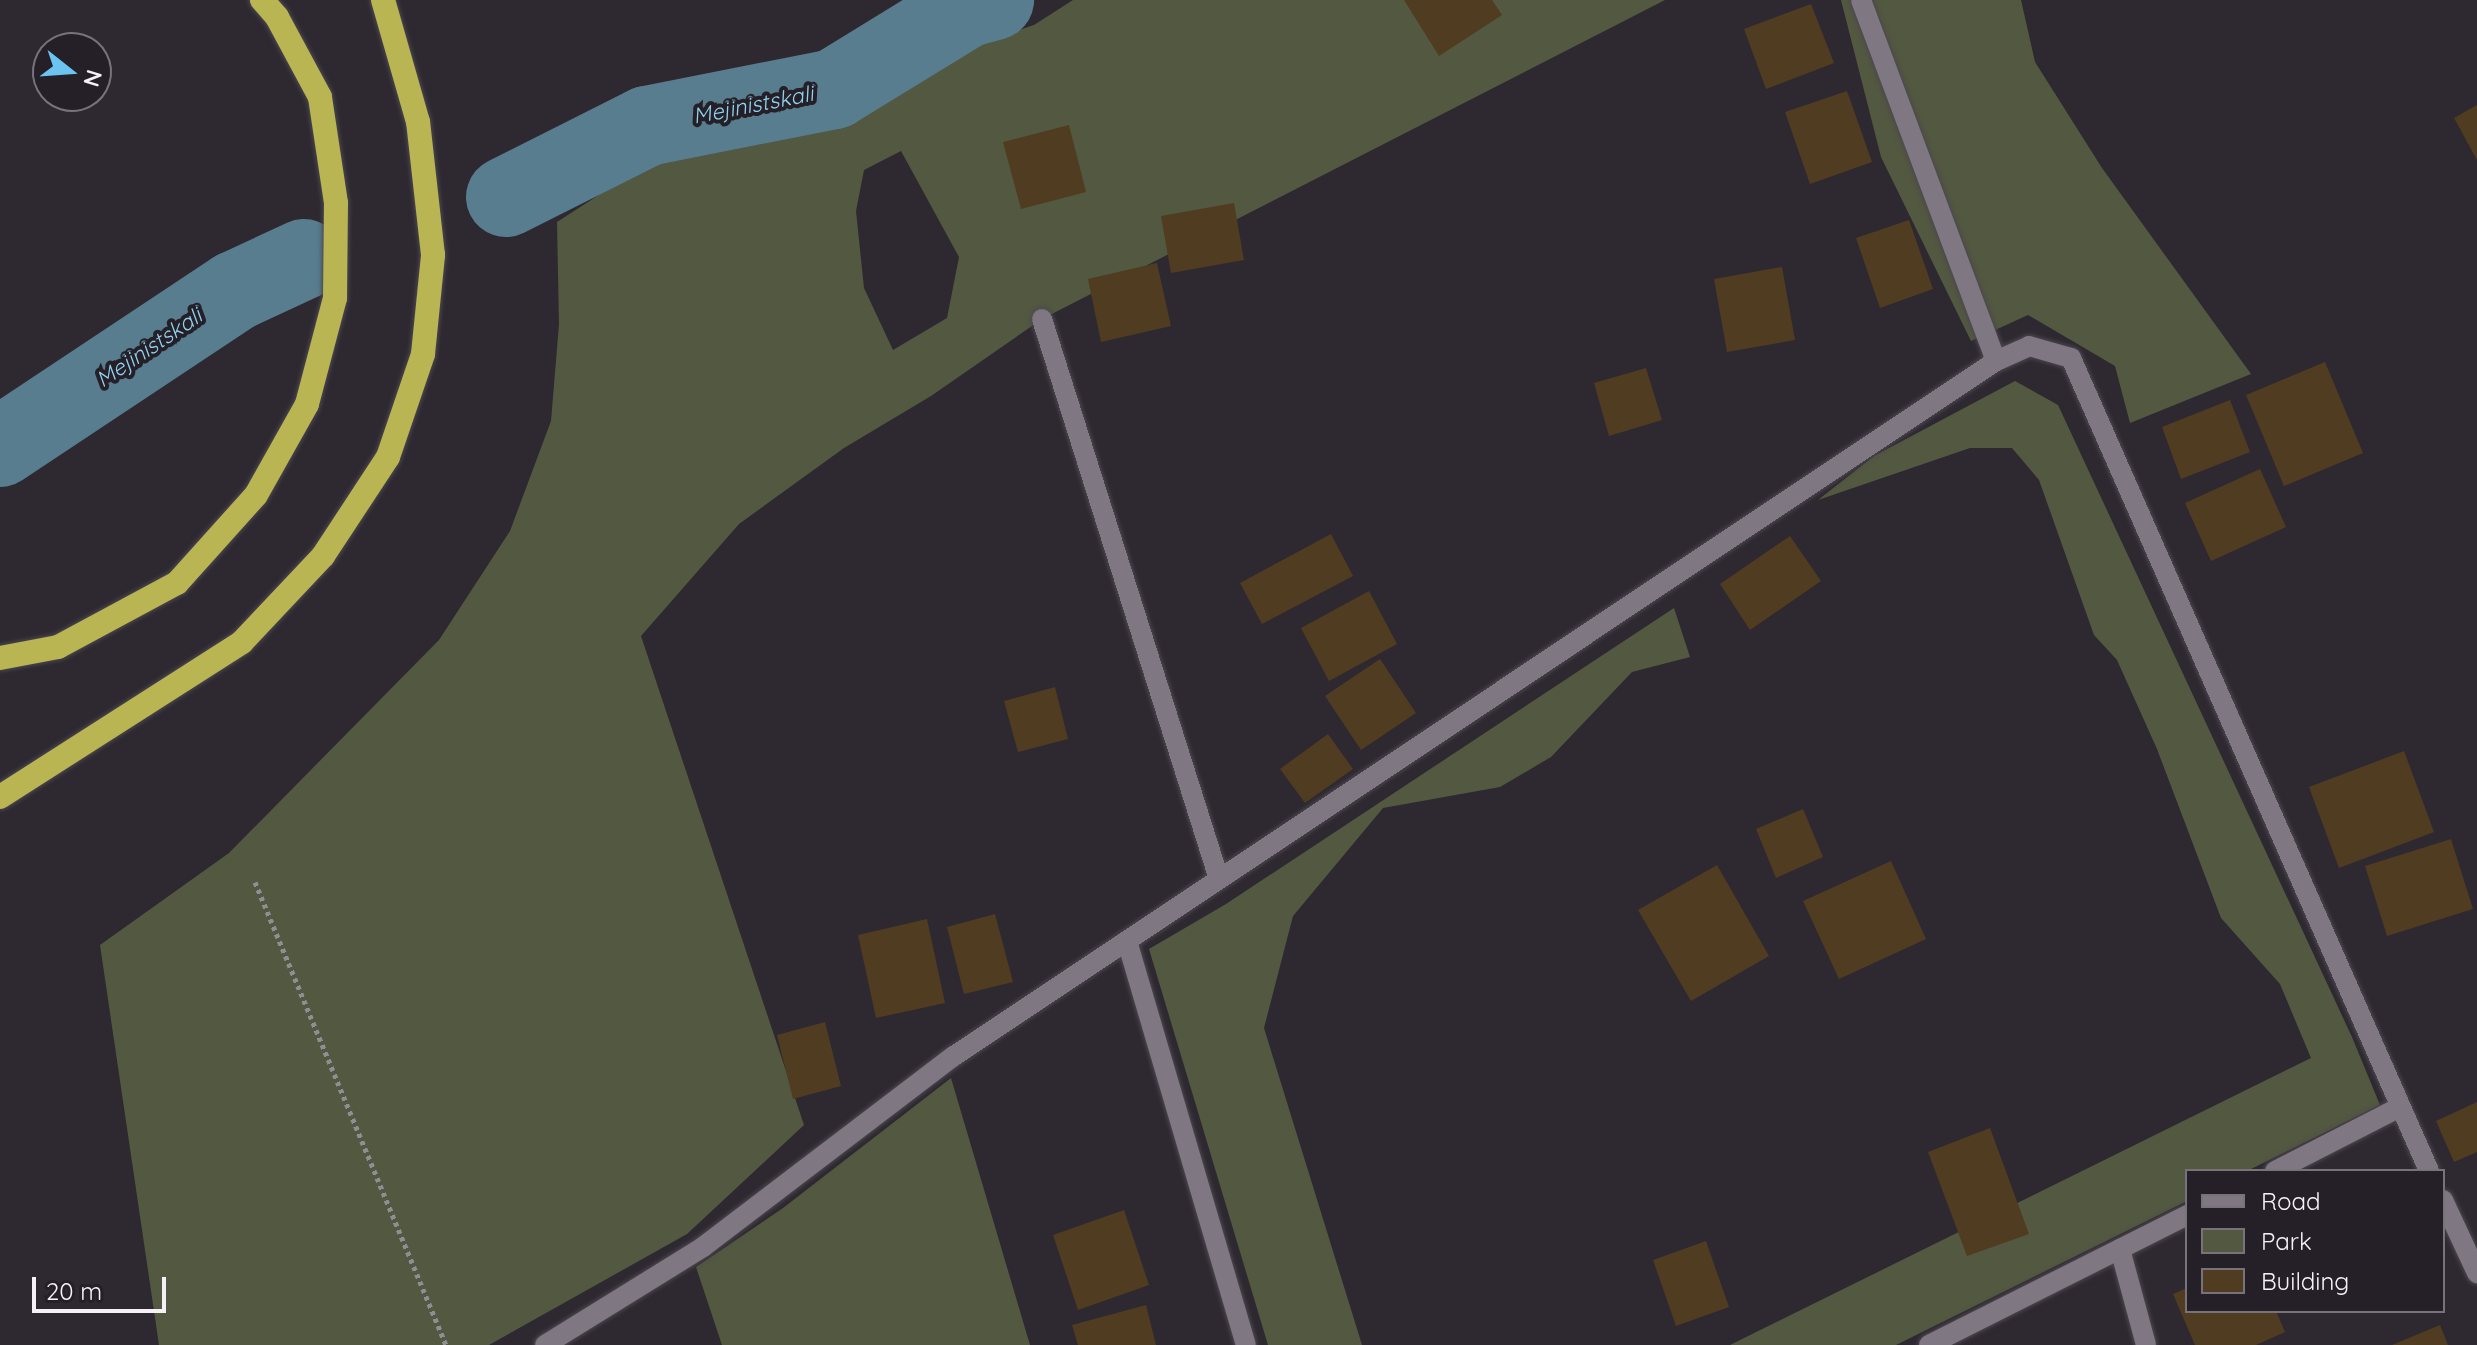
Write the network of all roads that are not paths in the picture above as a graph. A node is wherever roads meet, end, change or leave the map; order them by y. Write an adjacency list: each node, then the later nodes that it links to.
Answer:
1 (262, 0): 6 (highway)
2 (383, 0): 7 (highway)
3 (1861, 0): 5 (street)
4 (1042, 319): 8 (street)
5 (1996, 361): 8 (street); 10 (street)
6 (0, 658)
7 (0, 797)
8 (1219, 879): 9 (street)
9 (1127, 941): 17 (street); 18 (street)
10 (2400, 1107): 11 (street); 12 (street)
11 (2279, 1169)
12 (2428, 1169)
13 (2445, 1204): 16 (street)
14 (2185, 1216): 15 (street)
15 (2120, 1249): 19 (street); 20 (street)
16 (2477, 1273)
17 (545, 1345)
18 (1246, 1345)
19 (1929, 1345)
20 (2146, 1345)

